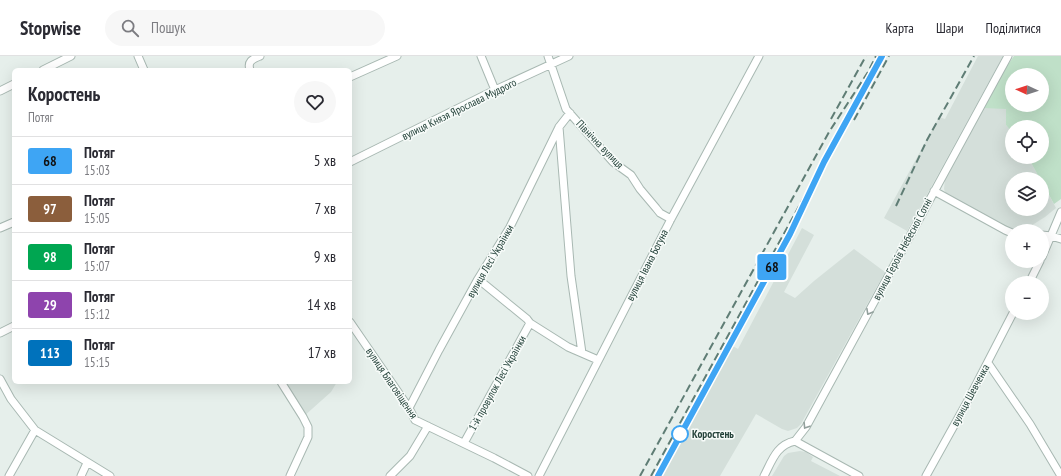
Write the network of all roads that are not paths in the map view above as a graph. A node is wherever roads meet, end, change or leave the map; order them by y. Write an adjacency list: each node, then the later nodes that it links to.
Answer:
1 (72, 56): 11 (street)
2 (138, 56): 12 (street)
3 (260, 56): 13 (street)
4 (397, 56): 14 (street)
5 (481, 56): 16 (street)
6 (548, 56): 10 (street, Північна вулиця)
7 (569, 56): 10 (street, вулиця Князя Ярослава Мудрого)
8 (759, 56): 23 (street, вулиця Івана Богуна)
9 (1008, 56): 21 (street, вулиця Героїв Небесної Сотні)
10 (551, 64): 16 (street, вулиця Князя Ярослава Мудрого); 18 (street, Північна вулиця)
11 (47, 68)
12 (143, 68)
13 (250, 68)
14 (352, 75)
15 (12, 85): 17 (street)
16 (495, 90): 20 (street, вулиця Князя Ярослава Мудрого)
17 (0, 91)
18 (570, 113): 19 (street, вулиця Лесі Українки); 23 (street, Північна вулиця)
19 (559, 127): 30 (street, вулиця Лесі Українки); 36 (street)
20 (352, 161)
21 (934, 191): 26 (street); 44 (street, вулиця Героїв Небесної Сотні, one-way to 44)
22 (1061, 212): 27 (street)
23 (671, 219): 37 (street, вулиця Івана Богуна)
24 (12, 223): 25 (street)
25 (0, 228)
26 (1005, 230)
27 (1051, 236): 28 (street); 29 (street)
28 (1061, 238)
29 (1049, 241)
30 (478, 279): 32 (street, 1-й провулок Лесі Українки); 41 (street, вулиця Лесі Українки)
31 (1010, 320): 38 (street, вулиця Шевченка)
32 (530, 323): 36 (street, 1-й провулок Лесі Українки); 45 (street, 1-й провулок Лесі Українки)
33 (352, 325): 41 (street, вулиця Благовіщення)
34 (12, 327): 35 (street)
35 (0, 332)
36 (582, 353): 37 (street, 1-й провулок Лесі Українки)
37 (598, 360): 53 (street, вулиця Івана Богуна)
38 (988, 363): 56 (street, вулиця Шевченка); 57 (street)
39 (0, 379): 43 (street)
40 (282, 384): 50 (street)
41 (409, 408): 42 (street, вулиця Благовіщення)
42 (428, 426): 45 (street, вулиця Благовіщення); 51 (street)
43 (35, 430): 46 (street); 47 (street)
44 (795, 441): 54 (street); 55 (street)
45 (464, 443): 52 (street, вулиця Благовіщення)
46 (88, 463): 48 (street); 49 (street)
47 (10, 476)
48 (81, 476)
49 (110, 476)
50 (290, 476)
51 (390, 476)
52 (528, 476)
53 (539, 476)
54 (764, 476)
55 (859, 476)
56 (926, 476)
57 (1061, 476)

